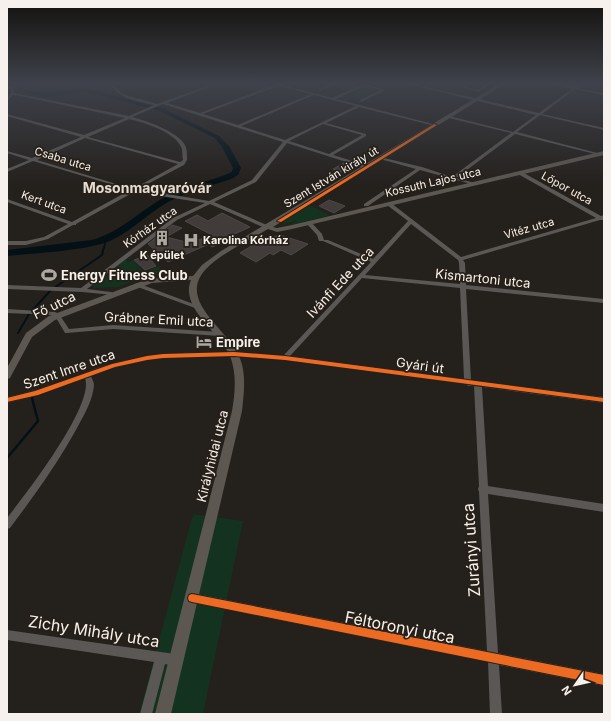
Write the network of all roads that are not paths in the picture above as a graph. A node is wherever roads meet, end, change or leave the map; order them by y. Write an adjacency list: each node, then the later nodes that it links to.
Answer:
1 (17, 118): 17 (street)
2 (129, 118): 17 (street)
3 (132, 118): 24 (street)
4 (213, 118): 14 (street)
5 (259, 118): 14 (street)
6 (333, 118): 12 (street)
7 (405, 118): 13 (street)
8 (449, 118): 13 (main road, Szent István király út)
9 (453, 118): 16 (street)
10 (535, 118): 16 (street)
11 (556, 118): 15 (street)
12 (322, 123): 18 (street); 21 (street)
13 (435, 125): 22 (main road, Szent István király út)
14 (239, 126): 18 (street)
15 (604, 129)
16 (514, 133): 20 (street); 29 (street)
17 (86, 137): 23 (street); 24 (street)
18 (286, 141): 21 (street); 33 (street, Kórház utca)
19 (7, 152): 23 (street, Csaba utca)
20 (602, 153): 28 (main road, Kossuth Lajos utca)
21 (330, 155): 25 (street)
22 (382, 158): 25 (main road, Szent István király út); 26 (street)
23 (32, 160): 27 (street); 31 (street, Csaba utca)
24 (182, 164): 31 (street)
25 (366, 167): 37 (main road, Szent István király út)
26 (420, 168): 29 (street); 35 (street)
27 (7, 171)
28 (520, 173): 30 (main road, Kossuth Lajos utca); 36 (street, Lőpor utca)
29 (453, 178): 30 (street)
30 (473, 184): 34 (main road, Kossuth Lajos utca)
31 (133, 190): 33 (street, Csaba utca); 40 (street)
32 (7, 200): 40 (street, Kert utca)
33 (209, 202): 41 (street, Csaba utca); 53 (street, Kórház utca)
34 (389, 204): 38 (street); 39 (main road, Kossuth Lajos utca)
35 (366, 205)
36 (603, 218): 46 (street, Vitéz utca)
37 (279, 220): 41 (main road, Szent István király út); 42 (main road)
38 (411, 221): 46 (street); 47 (street, Ivánfi Ede utca)
39 (309, 223): 42 (main road, Kossuth Lajos utca); 47 (street)
40 (74, 224): 45 (street)
41 (267, 228): 43 (main road, Kossuth Lajos utca); 44 (main road, Szent István király út)
42 (292, 228): 43 (main road, Kossuth Lajos utca)
43 (283, 229): 44 (main road)
44 (244, 241): 49 (main road)
45 (7, 243)
46 (460, 259): 52 (street, Zurányi utca)
47 (374, 261): 48 (street, Ivánfi Ede utca)
48 (360, 276): 52 (street, Kismartoni utca); 61 (street, Ivánfi Ede utca)
49 (194, 278): 50 (main road, Fő utca); 56 (main road, Királyhidai utca)
50 (137, 285): 54 (main road, Fő utca); 56 (street)
51 (7, 286): 53 (street)
52 (464, 287): 55 (street, Kismartoni utca); 64 (street, Zurányi utca)
53 (82, 290): 54 (street)
54 (111, 294): 58 (main road, Fő utca)
55 (604, 301)
56 (197, 307): 59 (main road, Királyhidai utca)
57 (7, 311): 58 (street)
58 (58, 315): 59 (street, Grábner Emil utca); 63 (main road, Fő utca)
59 (220, 334): 60 (main road, Királyhidai utca)
60 (234, 354): 61 (street, Gyári út); 62 (street, Szent Imre utca); 70 (main road, Királyhidai utca)
61 (286, 358): 64 (street, Gyári út)
62 (87, 375): 65 (street, Szent Imre utca); 69 (street)
63 (7, 376)
64 (473, 383): 66 (street, Gyári út); 67 (street, Zurányi utca)
65 (7, 400)
66 (604, 400)
67 (482, 489): 68 (street); 73 (street, Zurányi utca)
68 (604, 508)
69 (7, 525)
70 (192, 598): 73 (street, Féltoronyi utca); 74 (main road, Királyhidai utca)
71 (7, 635): 72 (street, Zichy Mihály utca)
72 (160, 658): 74 (street, Zichy Mihály utca); 76 (street)
73 (492, 658): 75 (street, Féltoronyi utca); 78 (street, Zurányi utca)
74 (175, 660): 77 (main road, Királyhidai utca)
75 (604, 680)
76 (146, 714)
77 (164, 714)
78 (496, 714)

